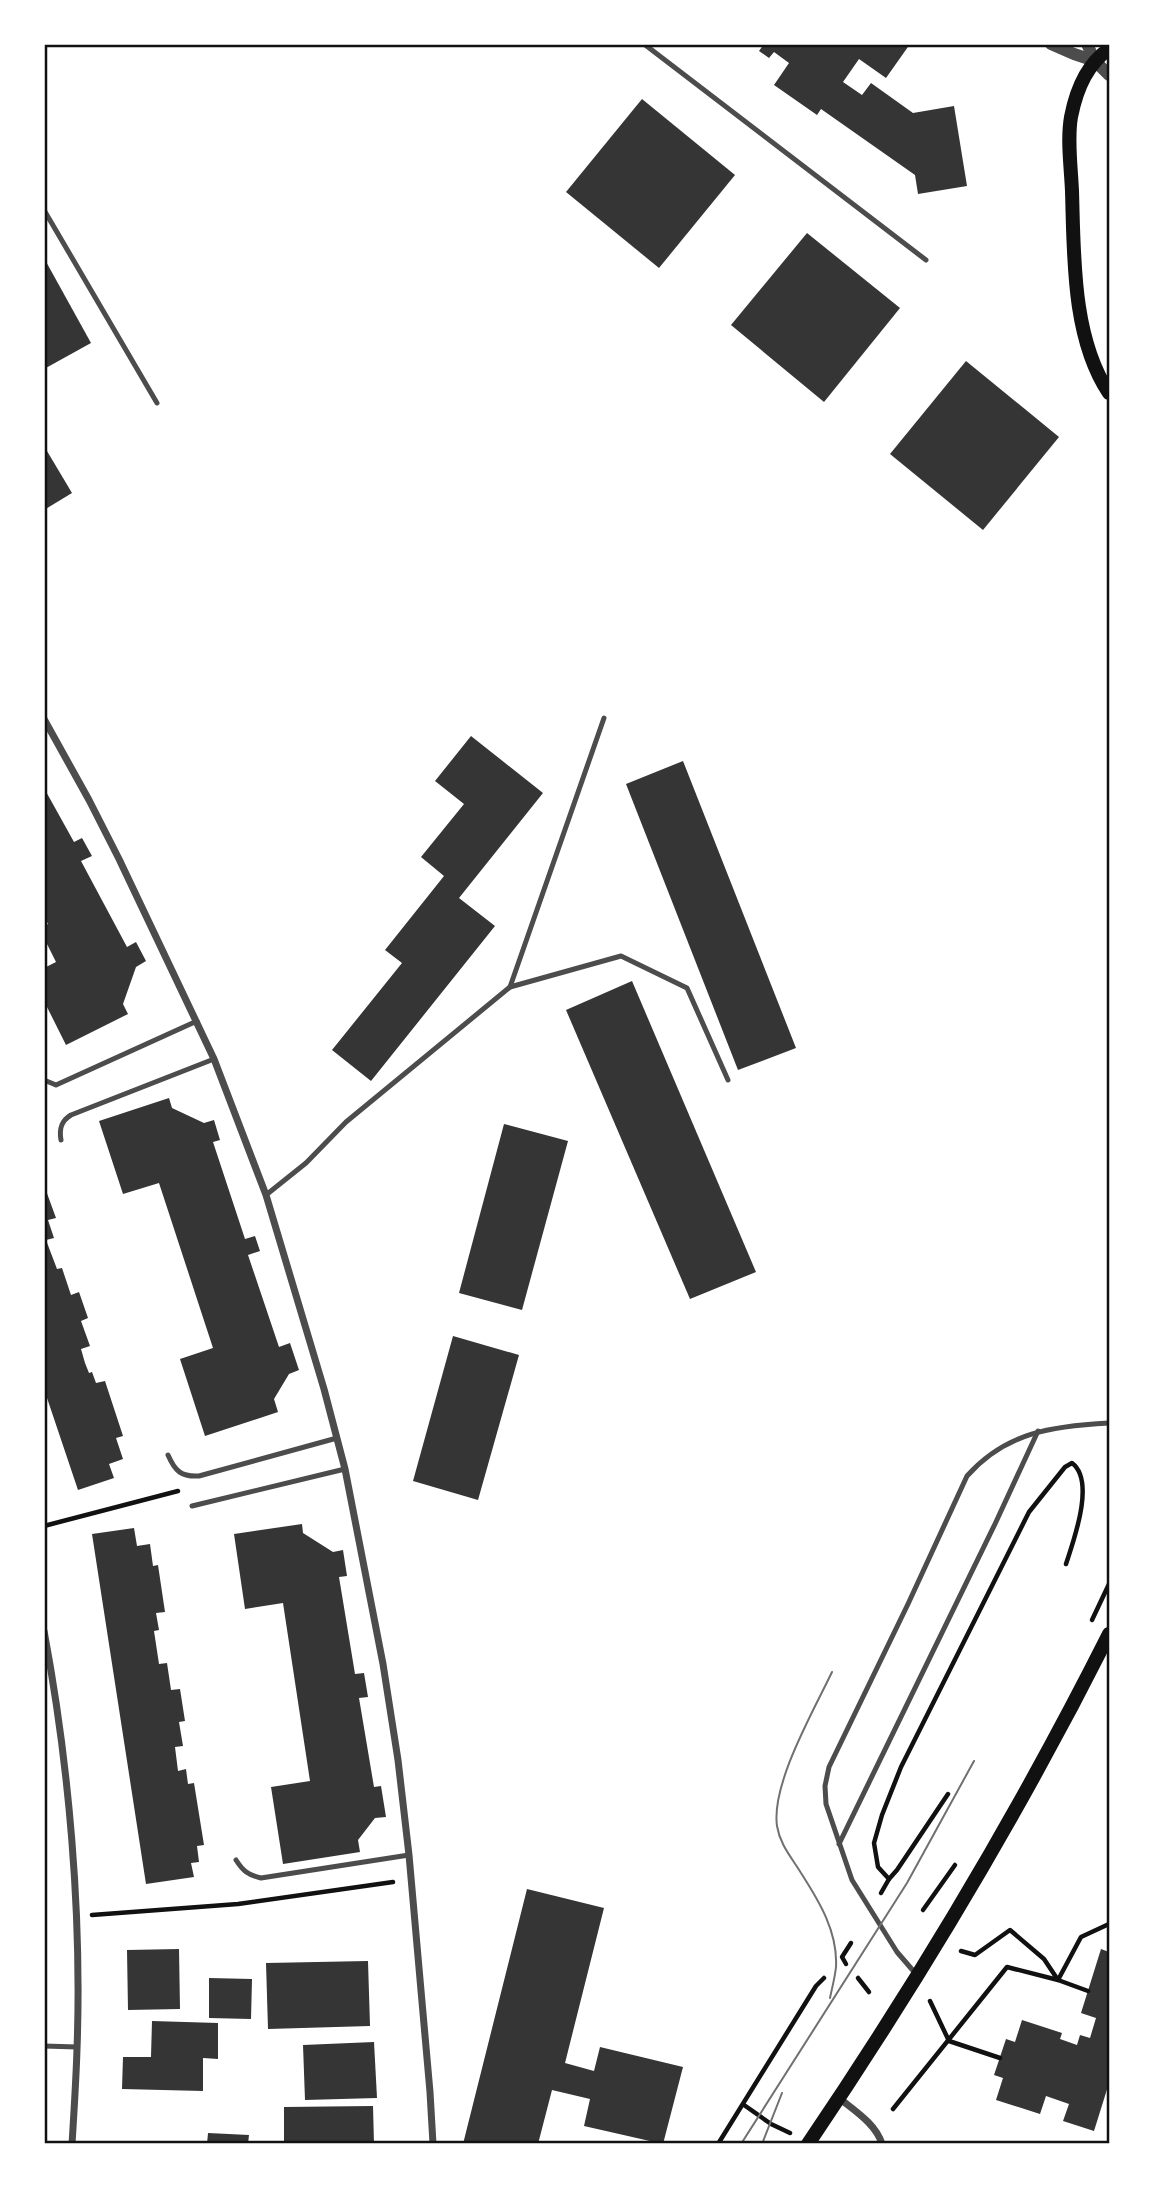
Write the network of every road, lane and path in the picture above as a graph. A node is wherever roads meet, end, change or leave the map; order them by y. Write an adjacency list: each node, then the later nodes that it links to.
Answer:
1 (644, 44): 8 (lane)
2 (1051, 44): 5 (street)
3 (1087, 44): 5 (street)
4 (1109, 49): 5 (main road)
5 (1095, 61): 6 (street); 9 (main road)
6 (1109, 75)
7 (44, 210): 10 (lane)
8 (926, 260)
9 (1109, 393)
10 (157, 403)
11 (604, 718): 13 (lane)
12 (44, 719): 14 (street)
13 (510, 987): 17 (lane); 19 (lane)
14 (197, 1021): 15 (street); 16 (lane)
15 (214, 1059): 18 (lane); 19 (street)
16 (44, 1080)
17 (728, 1080)
18 (61, 1140)
19 (266, 1195): 22 (street)
20 (1109, 1423): 21 (lane)
21 (1038, 1431): 31 (lane); 34 (lane)
22 (337, 1438): 23 (lane); 24 (street)
23 (168, 1455)
24 (345, 1469): 26 (lane); 35 (street)
25 (170, 1493): 27 (path)
26 (192, 1506)
27 (44, 1526)
28 (1066, 1564): 32 (path)
29 (44, 1631): 40 (street)
30 (1109, 1634): 45 (main road)
31 (934, 1648): 32 (path); 34 (lane)
32 (956, 1658): 37 (path)
33 (948, 1794): 37 (path)
34 (839, 1844): 45 (lane)
35 (410, 1854): 36 (lane); 38 (street)
36 (236, 1860)
37 (889, 1879): 39 (path)
38 (411, 1880): 40 (path); 61 (street)
39 (881, 1894)
40 (76, 1916): 54 (street)
41 (1109, 1926): 48 (path)
42 (850, 1943): 44 (path)
43 (961, 1951): 48 (path)
44 (846, 1964)
45 (918, 1976): 56 (main road)
46 (824, 1978): 57 (path)
47 (858, 1979): 50 (path)
48 (1058, 1980): 49 (path); 52 (path)
49 (1088, 1991)
50 (869, 1992)
51 (930, 2001): 52 (path)
52 (949, 2041): 55 (path); 58 (path)
53 (44, 2046): 54 (lane)
54 (77, 2047): 60 (street)
55 (1000, 2058)
56 (839, 2098): 63 (main road); 64 (street)
57 (744, 2104): 59 (path); 62 (path)
58 (892, 2109)
59 (794, 2135)
60 (72, 2144)
61 (433, 2144)
62 (718, 2144)
63 (808, 2144)
64 (881, 2144)

